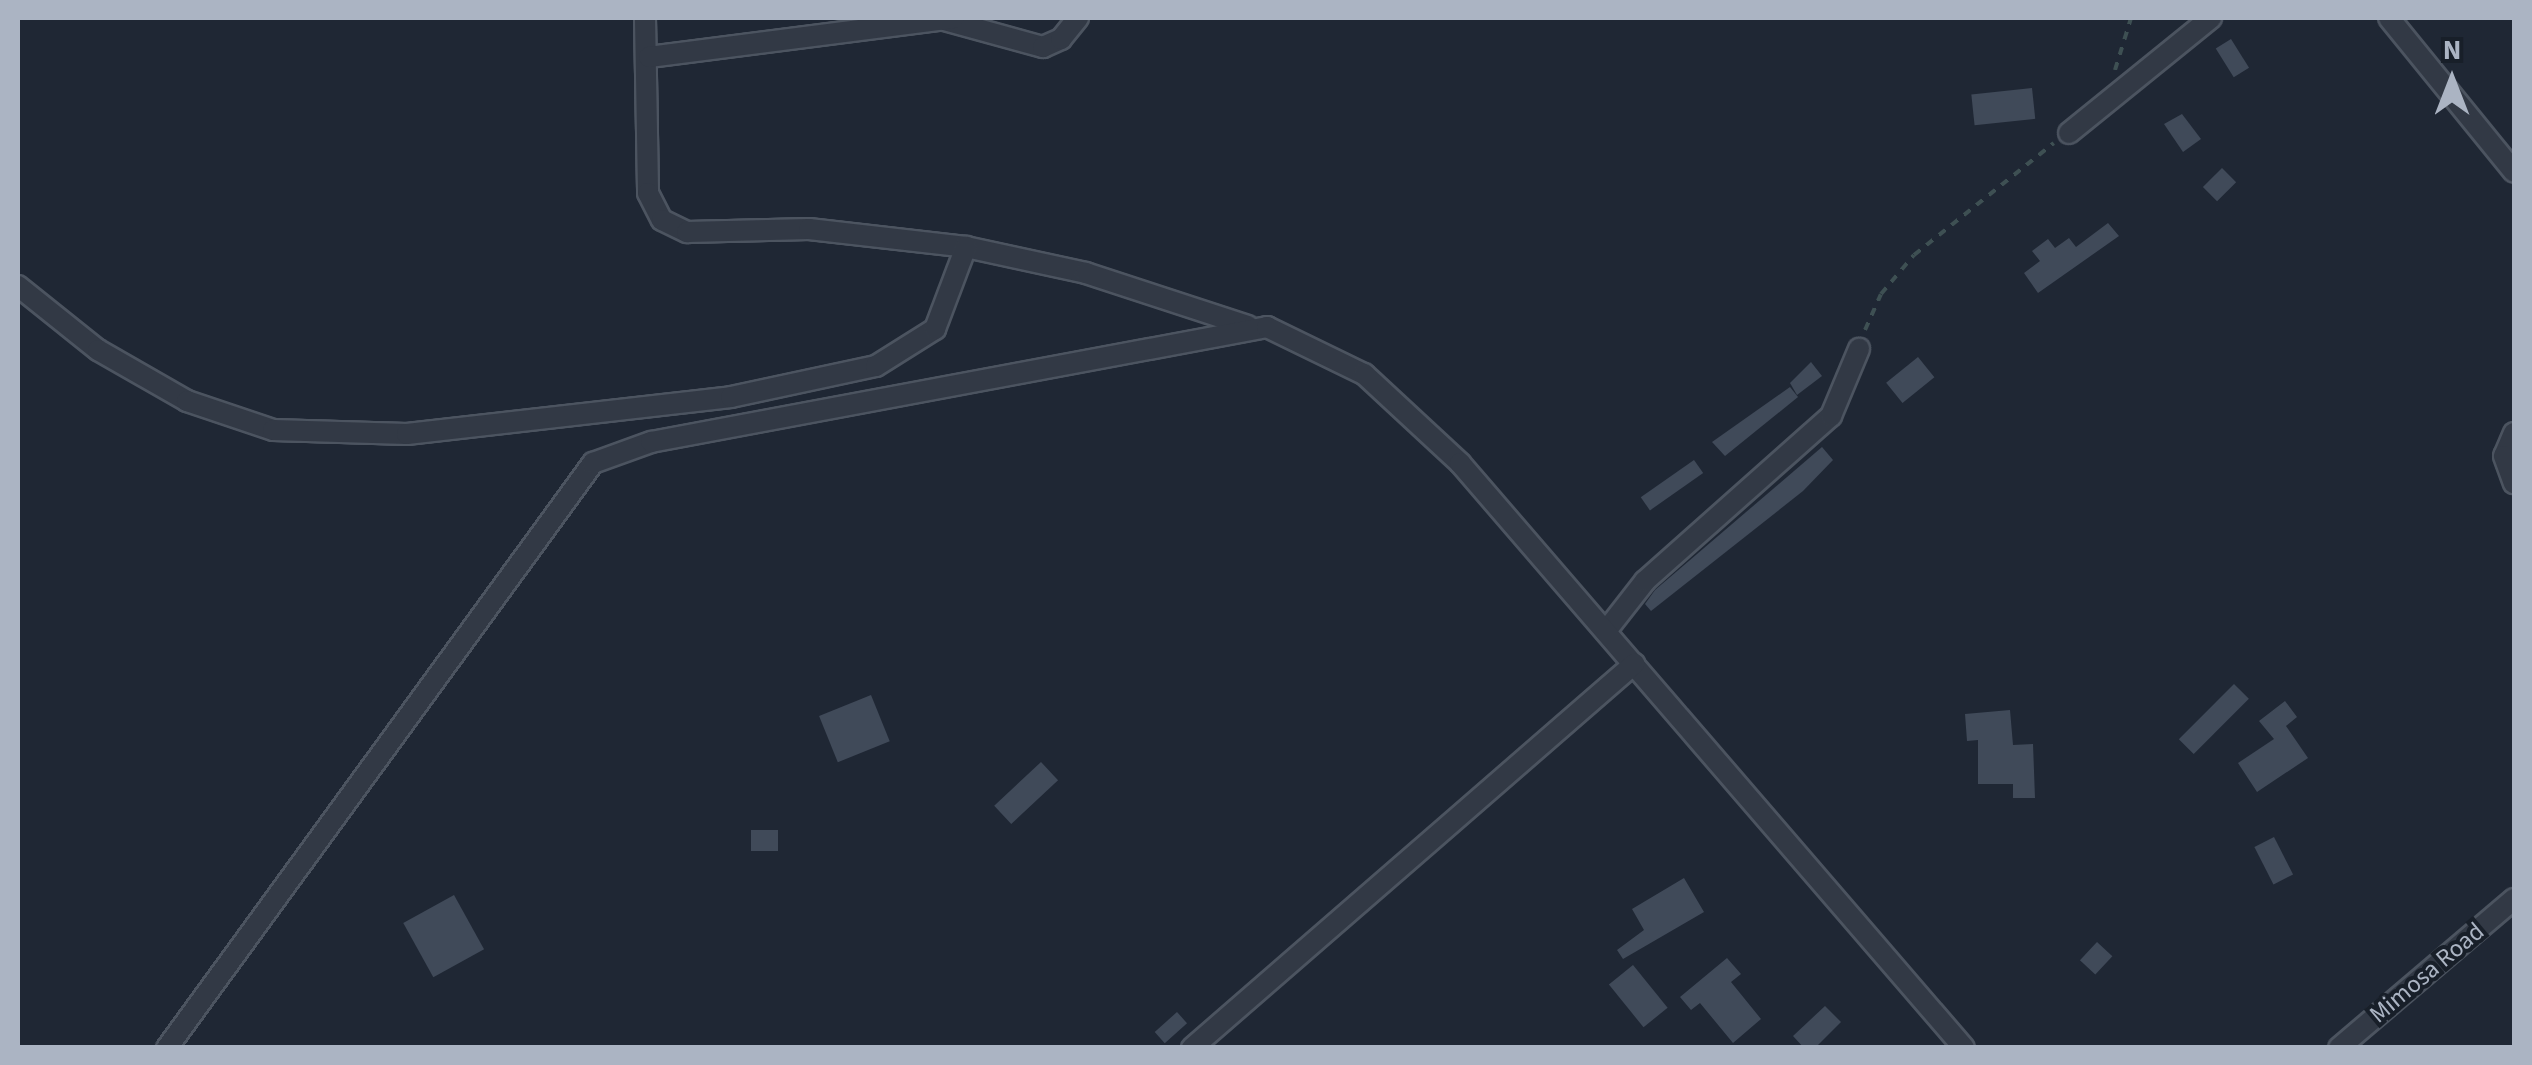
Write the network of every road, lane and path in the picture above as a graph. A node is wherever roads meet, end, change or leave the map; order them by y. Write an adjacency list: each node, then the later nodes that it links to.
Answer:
1 (646, 18): 7 (street)
2 (948, 18): 3 (street); 7 (street)
3 (1078, 18)
4 (2130, 18): 8 (path)
5 (2210, 18): 9 (street)
6 (2390, 18): 10 (street)
7 (649, 57): 11 (street)
8 (2114, 72)
9 (2070, 133): 14 (path)
10 (2514, 172)
11 (966, 247): 12 (street); 13 (street)
12 (18, 286)
13 (1254, 328): 17 (street); 20 (street)
14 (1859, 349): 17 (street)
15 (2514, 433): 16 (street)
16 (2514, 484)
17 (1606, 631): 18 (street)
18 (1634, 664): 21 (street); 22 (street)
19 (2514, 899): 23 (street, Mimosa Road)
20 (167, 1048)
21 (1192, 1048)
22 (1964, 1048)
23 (2338, 1048)

